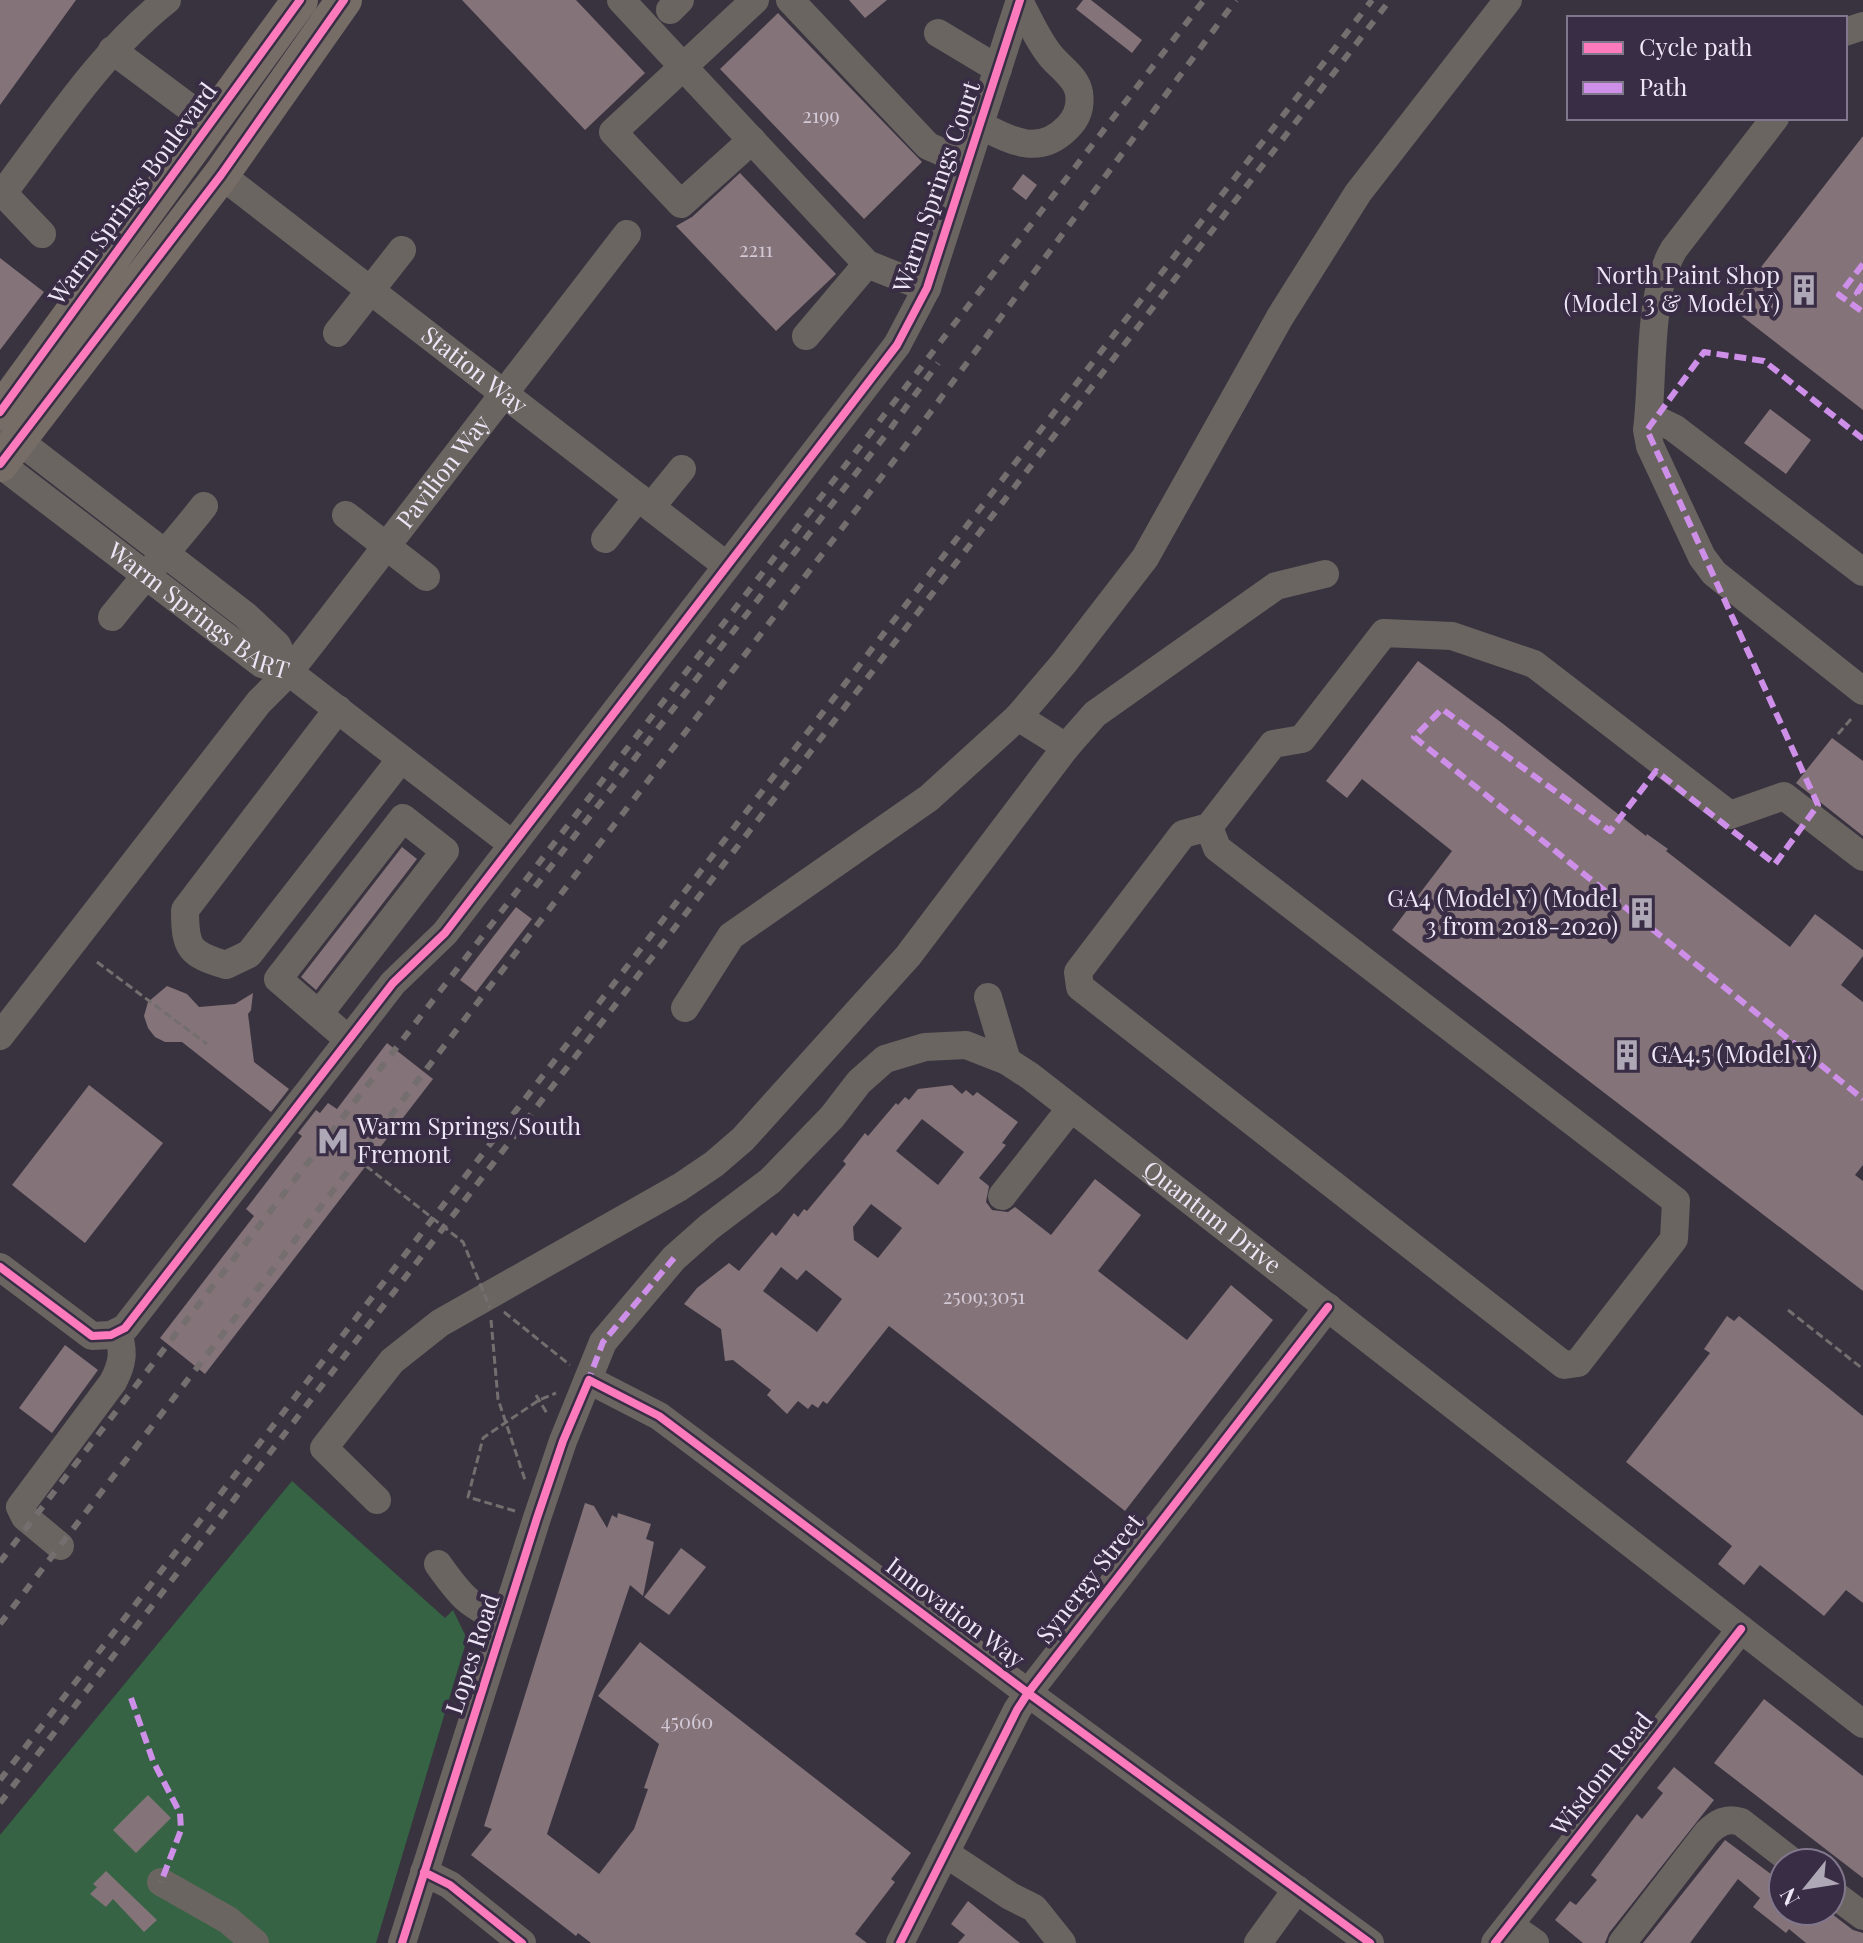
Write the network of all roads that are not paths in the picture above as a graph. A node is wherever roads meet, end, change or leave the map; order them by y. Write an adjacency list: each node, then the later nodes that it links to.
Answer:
1 (167, 0): 10 (street)
2 (300, 0): 14 (main road, Warm Springs Boulevard)
3 (344, 0): 18 (main road)
4 (621, 0): 11 (street)
5 (755, 0): 11 (street)
6 (790, 0): 17 (street)
7 (1508, 0): 47 (street)
8 (1020, 1): 12 (street, Warm Springs Court); 15 (street)
9 (938, 33): 12 (street)
10 (112, 50): 14 (street); 19 (street)
11 (682, 66): 16 (street); 16 (street)
12 (998, 69): 15 (street, Warm Springs Court)
13 (1773, 120): 29 (street)
14 (210, 123): 30 (main road, Warm Springs Boulevard)
15 (980, 125): 17 (street, Warm Springs Court)
16 (752, 140): 23 (street)
17 (967, 163): 24 (street, Warm Springs Court)
18 (221, 175): 25 (street, Station Way); 30 (main road)
19 (2, 191): 20 (street)
20 (42, 234)
21 (627, 234): 28 (street, Pavilion Way)
22 (402, 250): 25 (street)
23 (867, 264): 24 (street); 27 (street)
24 (927, 288): 38 (street, Warm Springs Court)
25 (370, 291): 26 (street); 28 (street, Station Way)
26 (337, 333)
27 (806, 336)
28 (504, 394): 32 (street, Station Way); 36 (street, Pavilion Way)
29 (1649, 416): 39 (street); 45 (street)
30 (3, 446): 37 (street, Warm Springs BART); 40 (street, Warm Springs BART)
31 (682, 469): 32 (street)
32 (644, 502): 35 (street); 38 (street, Station Way)
33 (204, 506): 37 (street)
34 (346, 515): 36 (street)
35 (605, 539)
36 (386, 546): 42 (street); 44 (street, Pavilion Way)
37 (167, 554): 40 (street); 44 (street, Warm Springs BART)
38 (727, 566): 51 (street, Warm Springs Court)
39 (1863, 572)
40 (145, 574): 43 (street); 44 (street, Warm Springs BART)
41 (1325, 574): 48 (street)
42 (426, 577)
43 (112, 617)
44 (289, 672): 46 (street); 56 (street, Pavilion Way); 58 (street, Pavilion Way)
45 (1863, 691)
46 (338, 709): 49 (street); 49 (street)
47 (1018, 717): 48 (street); 54 (street)
48 (1066, 747): 66 (street)
49 (401, 759): 51 (street)
50 (1209, 827): 50 (street); 52 (street)
51 (513, 845): 57 (street, Warm Springs Court)
52 (1863, 857)
53 (988, 997): 59 (street)
54 (685, 1008)
55 (319, 1014): 55 (street); 57 (street)
56 (0, 1036)
57 (349, 1040): 64 (street, Warm Springs Court)
58 (0, 1059)
59 (1007, 1061): 60 (street, Quantum Drive); 65 (street, Quantum Drive)
60 (1071, 1108): 61 (street); 63 (street, Quantum Drive)
61 (1002, 1196)
62 (0, 1267): 64 (street)
63 (1328, 1307): 70 (street, Quantum Drive); 71 (street, Synergy Street)
64 (108, 1334): 67 (street)
65 (589, 1380): 69 (street, Lopes Road); 71 (street, Innovation Way)
66 (377, 1500)
67 (60, 1546)
68 (438, 1564): 69 (street)
69 (504, 1622): 75 (street, Lopes Road)
70 (1741, 1629): 72 (street, Quantum Drive); 78 (street, Wisdom Road)
71 (1028, 1693): 74 (street, Synergy Street); 77 (street, Innovation Way)
72 (1863, 1724)
73 (1773, 1847): 87 (street)
74 (945, 1853): 82 (street, Synergy Street); 83 (street)
75 (424, 1872): 80 (street, Lopes Road); 81 (street)
76 (161, 1882): 79 (street)
77 (1297, 1889): 84 (street); 85 (street, Innovation Way)
78 (1502, 1934): 86 (street)
79 (255, 1943)
80 (402, 1943)
81 (522, 1943)
82 (900, 1943)
83 (1062, 1943)
84 (1258, 1943)
85 (1370, 1943)
86 (1535, 1943)
87 (1622, 1943)

